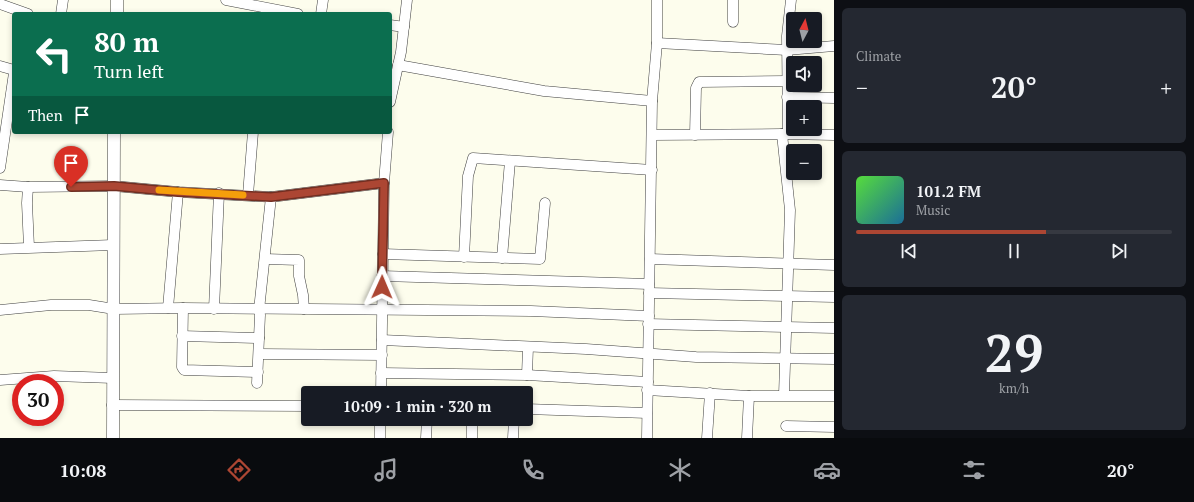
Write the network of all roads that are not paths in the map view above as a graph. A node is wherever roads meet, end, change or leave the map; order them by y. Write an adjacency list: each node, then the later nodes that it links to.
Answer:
1 (63, 0): 12 (street)
2 (117, 0): 13 (street)
3 (226, 0): 10 (street)
4 (323, 0): 15 (street)
5 (407, 0): 18 (street)
6 (657, 0): 19 (street)
7 (733, 0): 16 (street)
8 (791, 0): 21 (street)
9 (0, 4): 11 (street)
10 (256, 7): 14 (street)
11 (22, 12)
12 (60, 12)
13 (117, 12)
14 (286, 12)
15 (321, 12)
16 (733, 22)
17 (392, 25): 18 (street)
18 (404, 27): 23 (street)
19 (657, 43): 21 (street); 32 (street)
20 (834, 46): 21 (street)
21 (787, 50): 22 (street)
22 (787, 56)
23 (398, 65): 29 (street); 32 (street)
24 (0, 66): 25 (street)
25 (12, 71)
26 (786, 81): 38 (street)
27 (12, 86): 41 (street)
28 (787, 92): 30 (street)
29 (392, 93)
30 (787, 97): 31 (street); 36 (street)
31 (834, 98)
32 (652, 101): 37 (street)
33 (114, 134): 45 (street)
34 (253, 134): 49 (street)
35 (388, 134): 43 (street)
36 (785, 134): 38 (street); 39 (street); 60 (street)
37 (652, 135): 38 (street); 42 (street)
38 (694, 135)
39 (834, 135)
40 (510, 161): 42 (street); 56 (street); 57 (street)
41 (0, 168)
42 (652, 170): 59 (street)
43 (384, 183): 50 (street); 55 (street)
44 (0, 185): 46 (street)
45 (114, 186): 46 (street); 47 (street); 52 (street)
46 (28, 187): 53 (street)
47 (178, 192): 48 (street); 66 (street)
48 (220, 194): 49 (street); 69 (street)
49 (248, 195): 50 (street)
50 (271, 197): 58 (street)
51 (545, 203): 57 (street)
52 (113, 245): 53 (street); 68 (street)
53 (29, 248): 54 (street)
54 (0, 249)
55 (383, 254): 56 (street); 62 (street)
56 (464, 257): 57 (street)
57 (502, 258)
58 (265, 259): 70 (street); 72 (street)
59 (650, 259): 60 (street); 63 (street)
60 (789, 265): 61 (street); 64 (street)
61 (834, 265)
62 (382, 276): 63 (street); 73 (street)
63 (649, 289): 64 (street); 74 (street)
64 (787, 295): 65 (street); 75 (street)
65 (834, 297)
66 (168, 308): 67 (street); 68 (street)
67 (183, 308): 69 (street); 77 (street)
68 (114, 309): 71 (street); 89 (street)
69 (214, 309): 72 (street)
70 (304, 309): 72 (street); 73 (street)
71 (0, 310)
72 (259, 310): 78 (street)
73 (382, 311): 74 (street); 79 (street)
74 (648, 320): 75 (street); 81 (street)
75 (787, 328): 76 (street); 84 (street)
76 (834, 328)
77 (182, 336): 78 (street); 86 (street)
78 (259, 338): 82 (street)
79 (382, 340): 80 (street); 83 (street)
80 (528, 347): 81 (street); 88 (street)
81 (648, 352): 84 (street); 93 (street)
82 (259, 354): 83 (street); 86 (street)
83 (382, 355): 87 (street)
84 (786, 358): 85 (street); 95 (street)
85 (834, 359)
86 (258, 372): 91 (street)
87 (382, 373): 88 (street); 92 (street)
88 (527, 375): 93 (street)
89 (113, 378): 90 (street); 98 (street)
90 (0, 380)
91 (258, 383)
92 (381, 386)
93 (648, 386): 94 (street); 101 (street)
94 (710, 394): 96 (street); 114 (street)
95 (784, 395): 96 (street); 97 (street)
96 (749, 396): 115 (street)
97 (834, 396)
98 (112, 405): 99 (street); 108 (street)
99 (301, 406)
100 (533, 409): 101 (street)
101 (647, 412): 113 (street)
102 (380, 426): 109 (street)
103 (427, 426): 110 (street)
104 (472, 426): 111 (street)
105 (514, 426): 112 (street)
106 (786, 426): 107 (street)
107 (834, 427)
108 (113, 438)
109 (380, 438)
110 (426, 438)
111 (472, 438)
112 (513, 438)
113 (647, 438)
114 (707, 438)
115 (747, 438)

